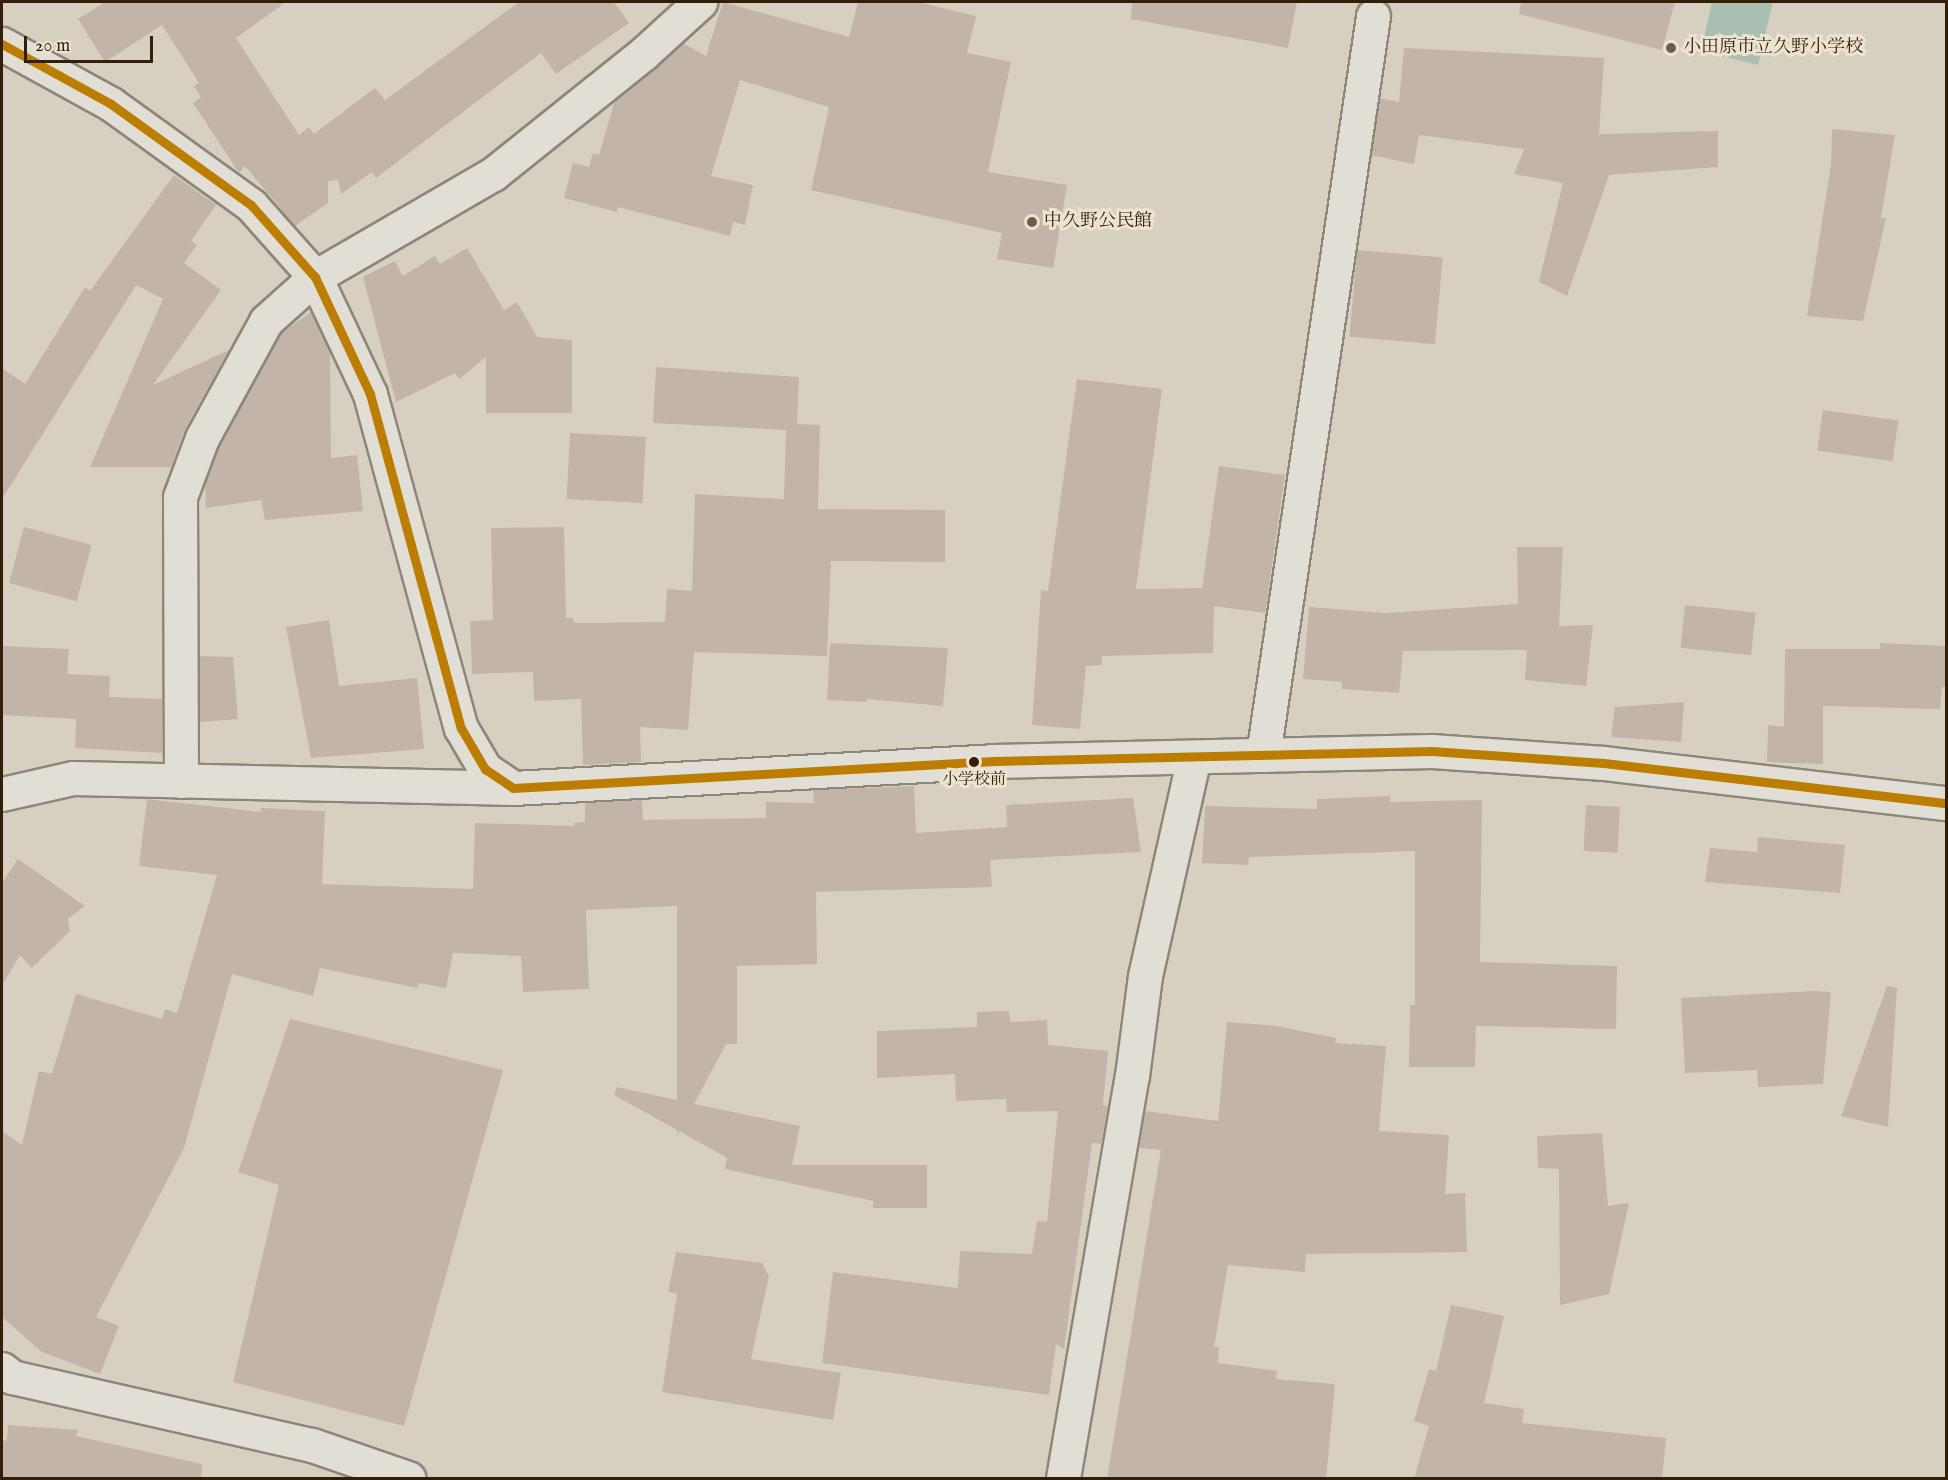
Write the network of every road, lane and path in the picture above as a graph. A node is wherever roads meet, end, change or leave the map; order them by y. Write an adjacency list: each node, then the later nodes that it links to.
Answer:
1 (700, 2): 4 (street)
2 (1373, 16): 5 (street)
3 (2, 44): 4 (street)
4 (315, 277): 7 (street); 8 (street)
5 (1263, 755): 6 (street); 10 (street)
6 (1194, 757): 8 (street); 13 (street)
7 (181, 781): 8 (street); 9 (street)
8 (513, 788)
9 (2, 794)
10 (1947, 803)
11 (2, 1369): 12 (street)
12 (408, 1479)
13 (1063, 1479)

